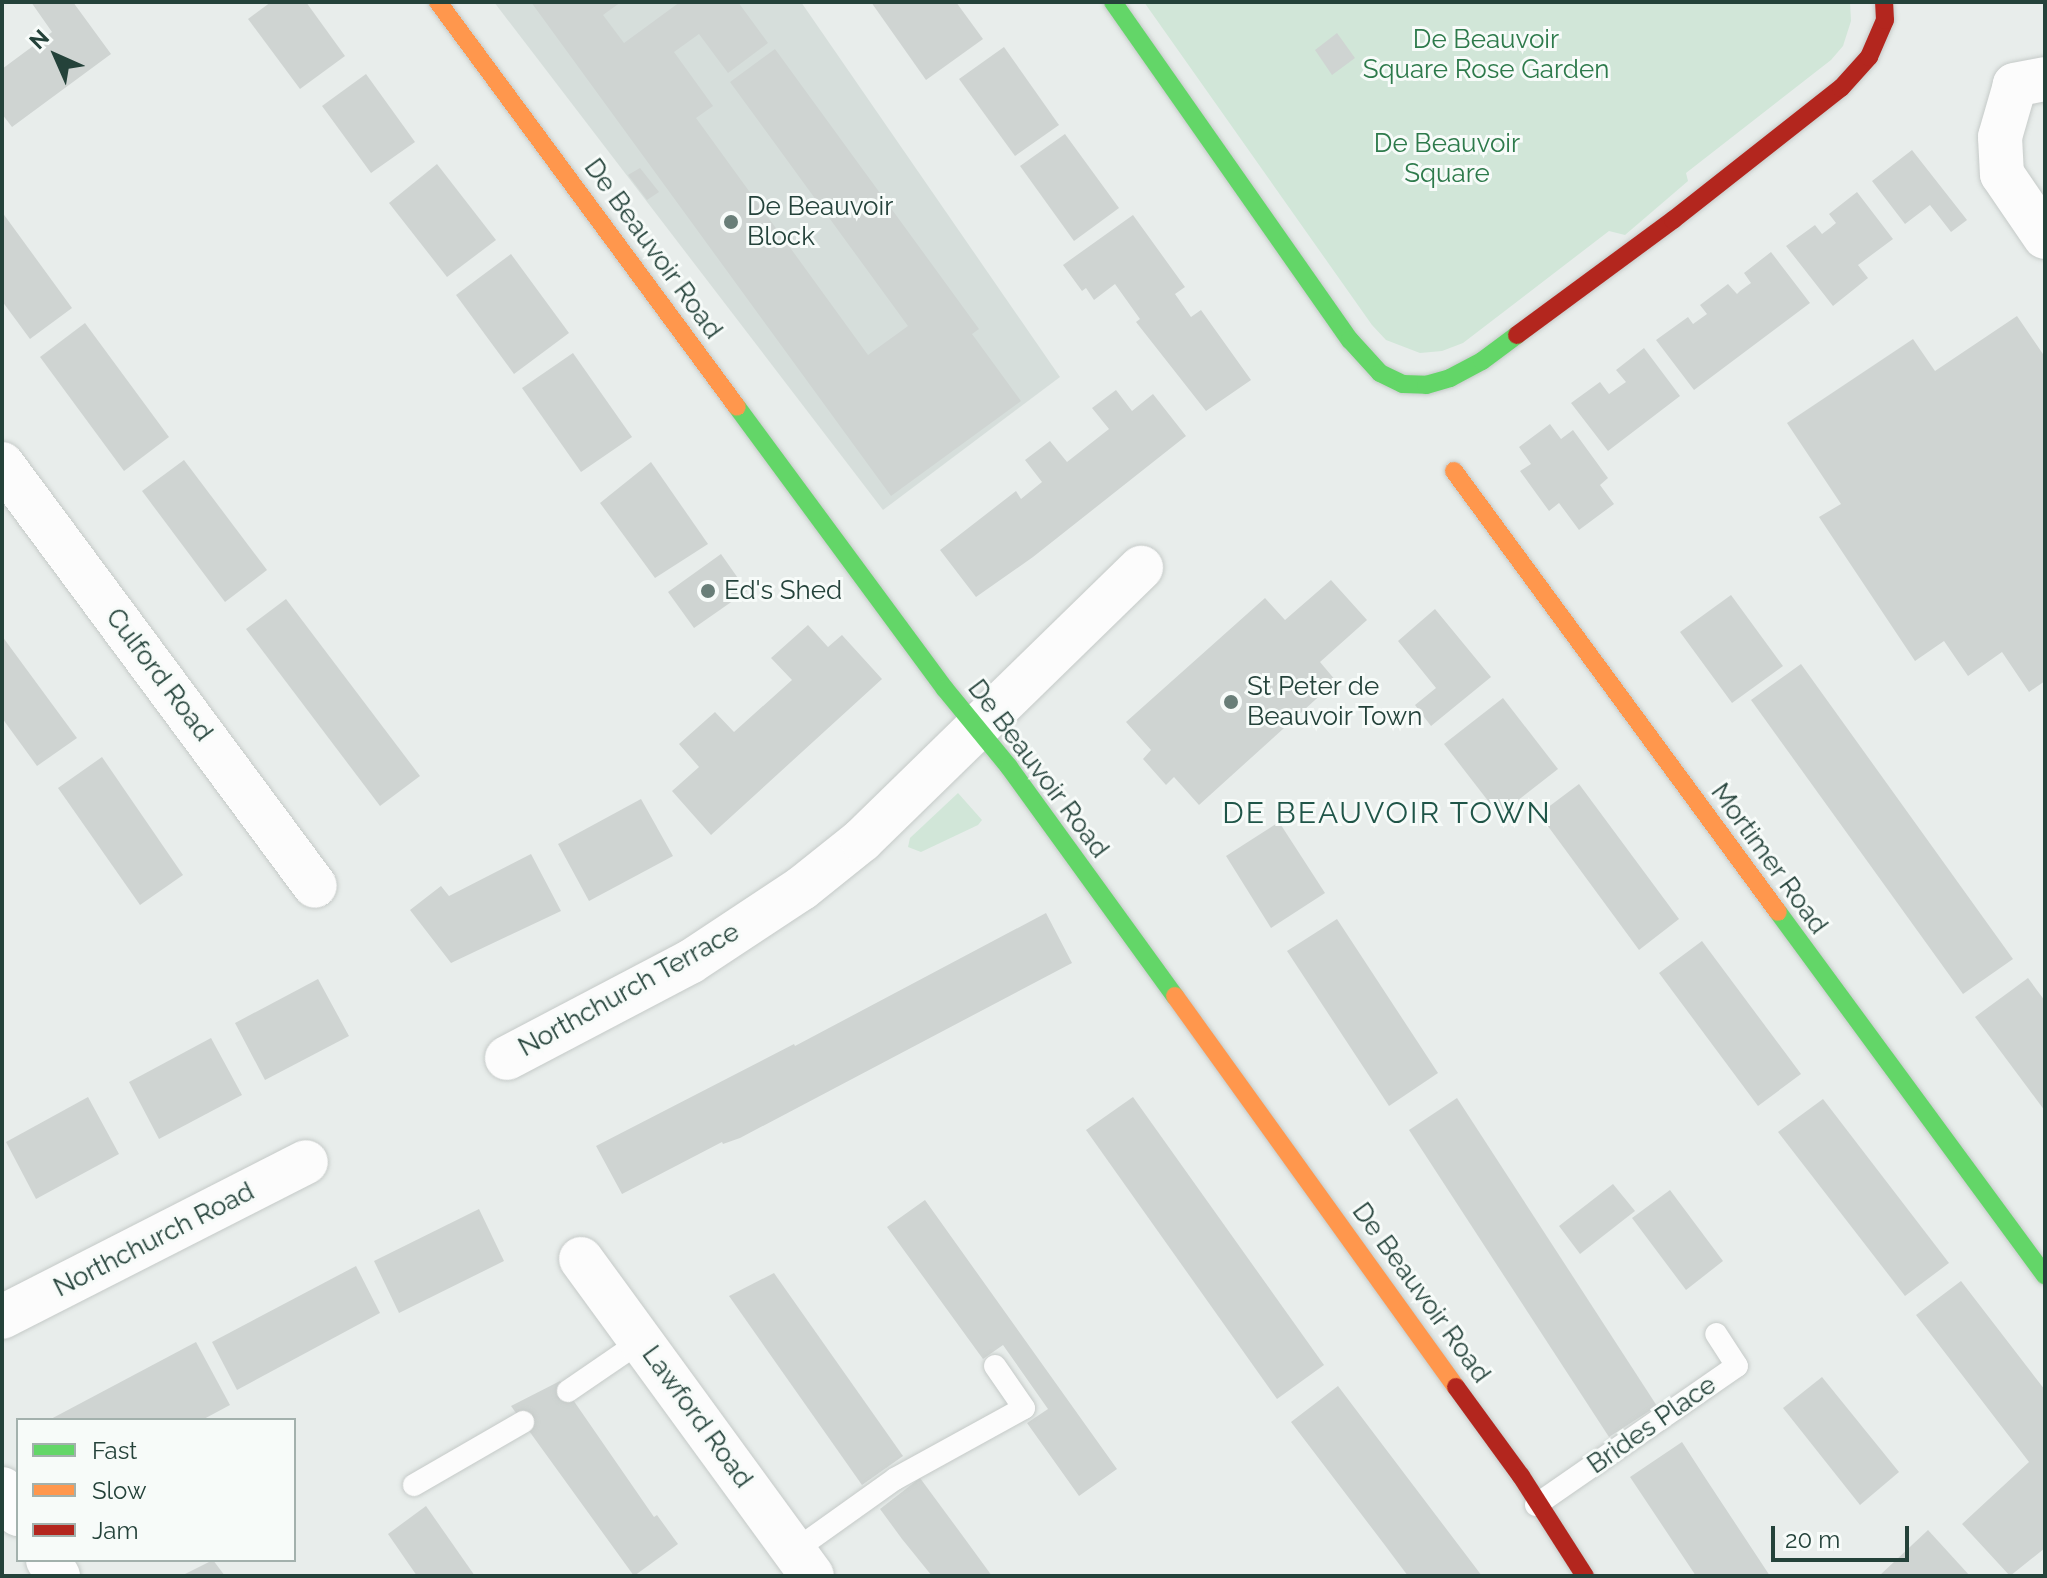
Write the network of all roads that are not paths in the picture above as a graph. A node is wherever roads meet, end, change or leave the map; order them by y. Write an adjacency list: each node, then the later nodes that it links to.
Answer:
1 (438, 2): 9 (street, De Beauvoir Road)
2 (1113, 2): 3 (street)
3 (1884, 2)
4 (2045, 79): 5 (street)
5 (2045, 237)
6 (2, 464): 10 (street, Culford Road)
7 (1454, 471): 14 (street, Mortimer Road)
8 (1141, 568): 9 (street, Northchurch Terrace)
9 (975, 726): 11 (street, Northchurch Terrace); 23 (street, De Beauvoir Road)
10 (315, 886)
11 (507, 1058)
12 (306, 1162): 15 (street, Northchurch Road)
13 (581, 1259): 17 (street, Lawford Road)
14 (2045, 1276)
15 (2, 1317)
16 (1716, 1334): 23 (lane, Brides Place)
17 (641, 1341): 19 (lane); 25 (street, Lawford Road)
18 (995, 1366): 25 (lane)
19 (568, 1391)
20 (523, 1422): 21 (lane)
21 (414, 1485)
22 (2, 1489): 24 (street)
23 (1536, 1505): 26 (street, De Beauvoir Road)
24 (16, 1511)
25 (803, 1564)
26 (1585, 1576)

